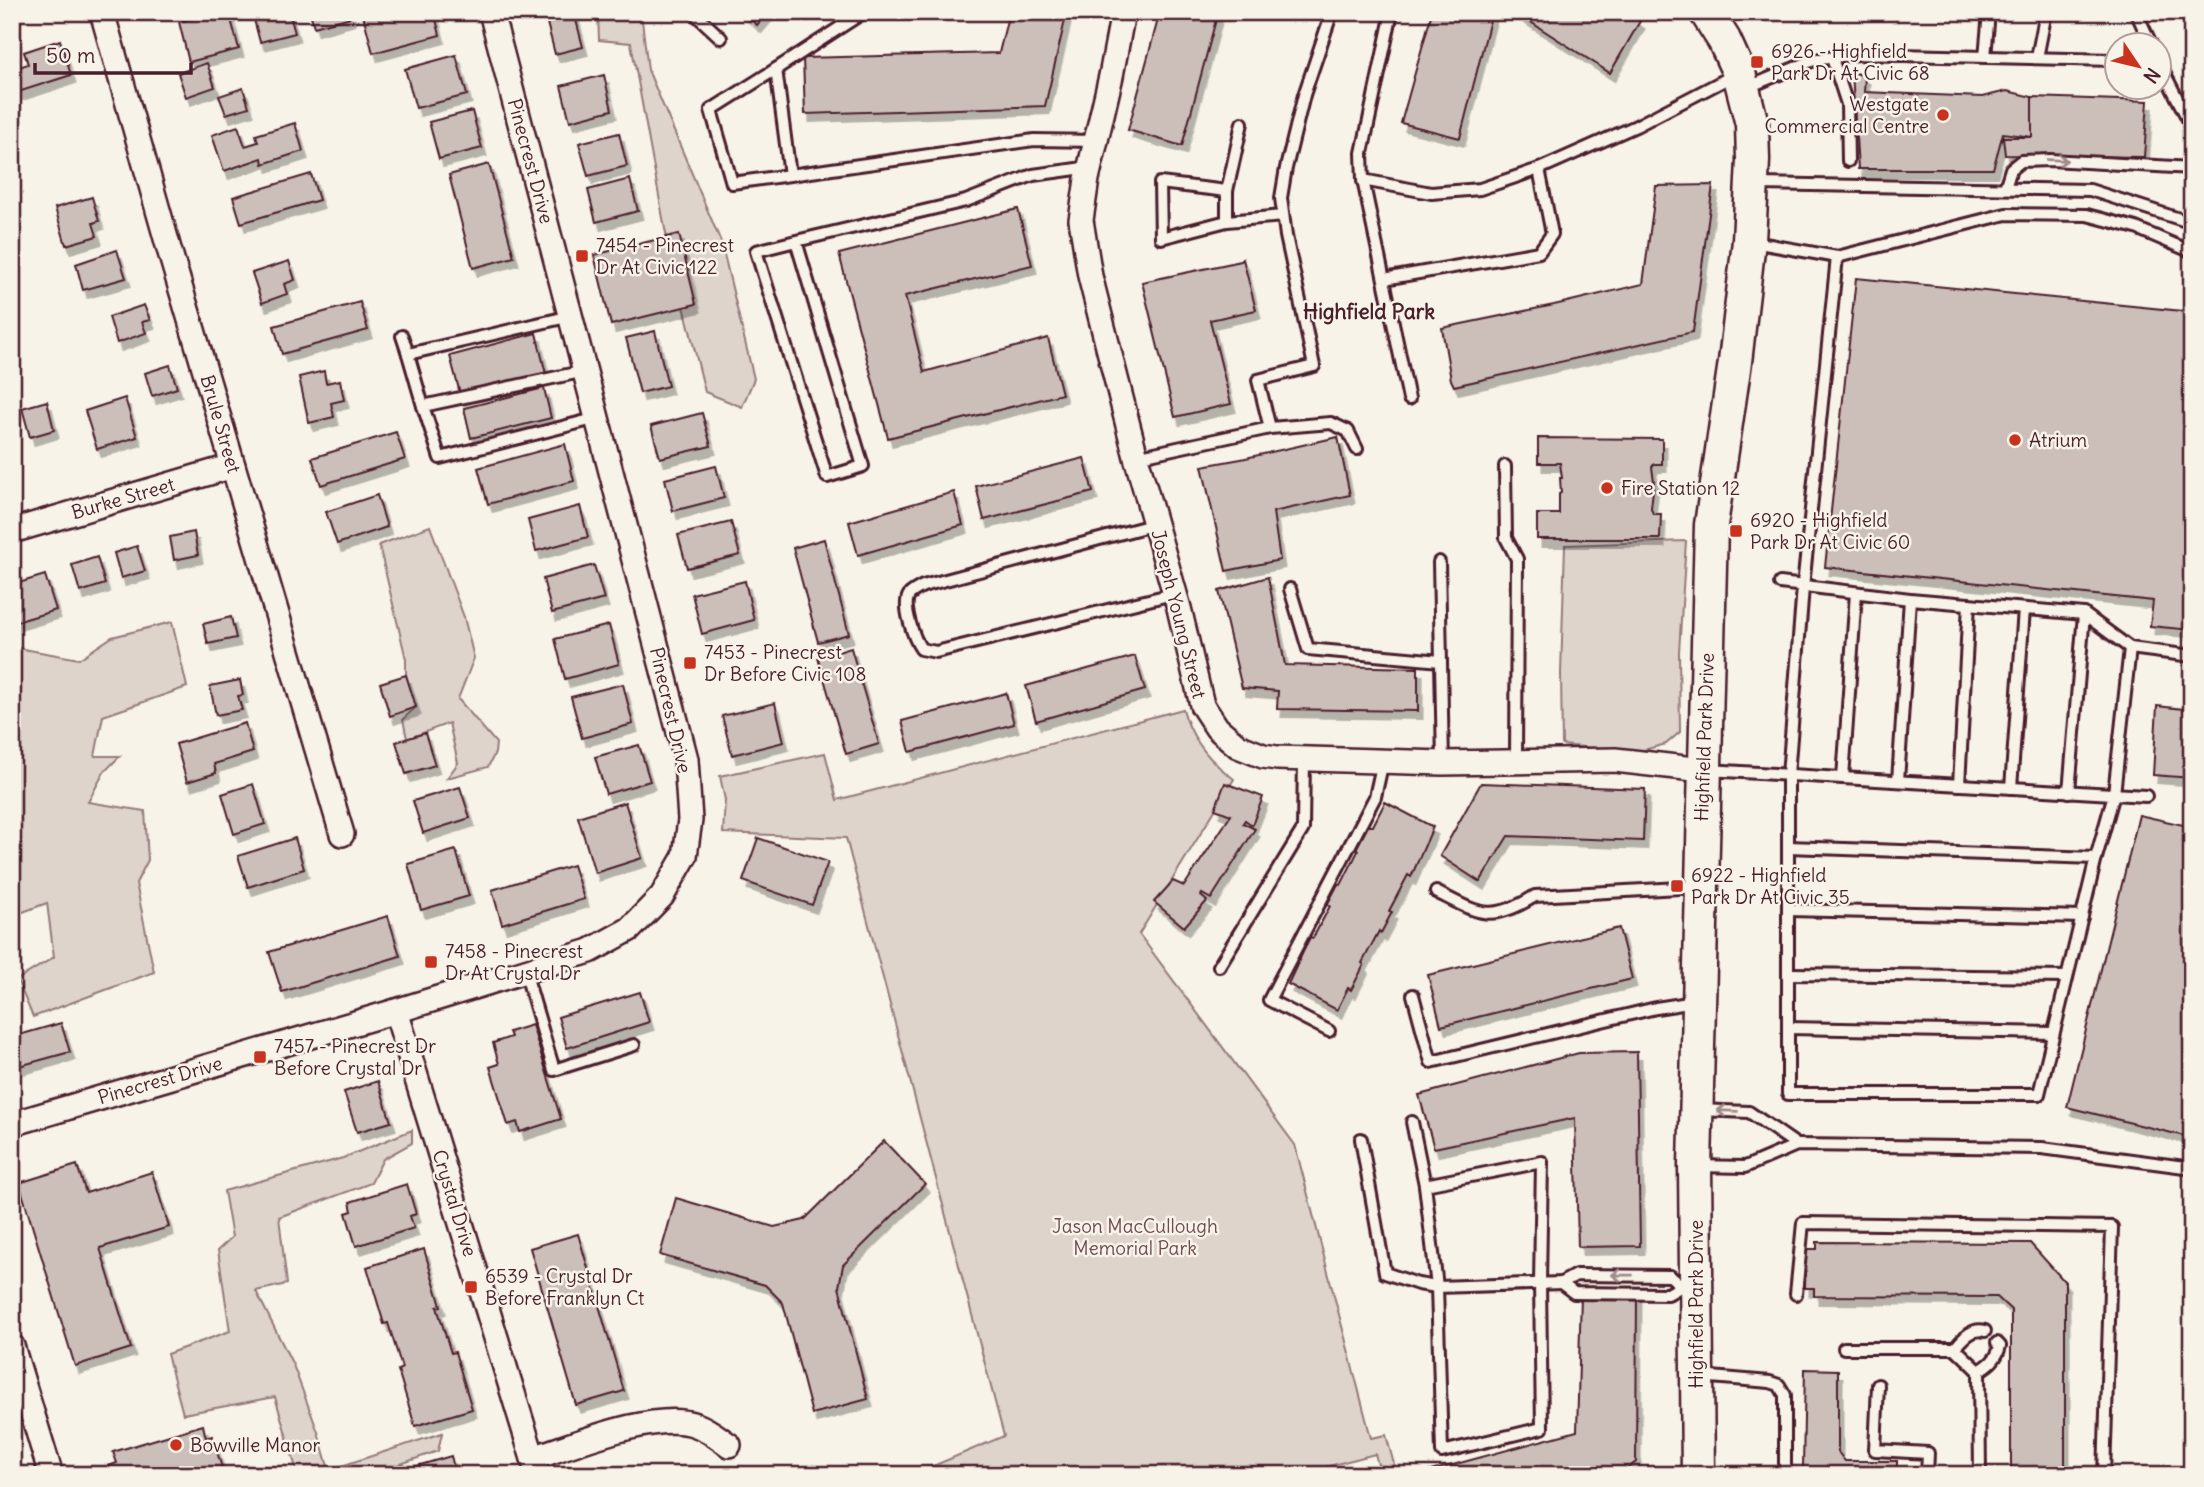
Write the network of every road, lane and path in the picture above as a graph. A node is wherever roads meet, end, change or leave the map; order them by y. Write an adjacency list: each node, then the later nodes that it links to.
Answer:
1 (102, 12): 51 (street, Brule Street)
2 (491, 12): 41 (street, Pinecrest Drive)
3 (693, 12): 13 (lane)
4 (863, 12): 18 (lane)
5 (1123, 12): 23 (street, Joseph Young Street)
6 (1332, 12): 33 (lane)
7 (1392, 12): 29 (lane)
8 (1706, 12): 19 (street, Highfield Park Drive)
9 (1989, 12): 14 (lane)
10 (2046, 12): 16 (lane)
11 (2136, 12): 12 (lane)
12 (2145, 32)
13 (721, 38)
14 (1985, 57): 15 (lane); 16 (lane)
15 (1832, 58): 19 (lane); 24 (lane)
16 (2037, 58): 17 (lane)
17 (2102, 60)
18 (776, 69): 28 (lane); 28 (lane)
19 (1741, 81): 27 (lane); 30 (street, Highfield Park Drive)
20 (2172, 86): 22 (lane)
21 (1242, 123): 32 (lane)
22 (2192, 127)
23 (1097, 141): 25 (street, Joseph Young Street); 28 (lane)
24 (1848, 161)
25 (1090, 167): 36 (lane); 50 (street, Joseph Young Street)
26 (2192, 168): 31 (lane, one-way to 26)
27 (1539, 169): 29 (lane); 40 (lane)
28 (790, 175)
29 (1363, 180): 40 (lane)
30 (1752, 184): 31 (lane); 37 (street, Highfield Park Drive)
31 (2005, 188): 35 (lane)
32 (1227, 191): 34 (lane); 34 (lane)
33 (1283, 216): 34 (lane); 48 (lane)
34 (1227, 221)
35 (2192, 223)
36 (796, 241): 36 (lane)
37 (1749, 241): 39 (lane); 72 (street, Highfield Park Drive)
38 (2192, 253): 39 (lane)
39 (1837, 257): 57 (lane)
40 (1384, 279): 45 (lane)
41 (571, 316): 43 (lane); 44 (street, Pinecrest Drive)
42 (402, 336): 43 (lane)
43 (408, 354): 46 (lane)
44 (585, 370): 46 (lane); 47 (street, Pinecrest Drive)
45 (1409, 399)
46 (423, 406): 47 (lane)
47 (598, 418): 89 (street, Pinecrest Drive)
48 (1270, 428): 49 (lane); 50 (lane)
49 (1357, 449)
50 (1136, 457): 53 (street, Joseph Young Street)
51 (233, 466): 54 (street, Burke Street); 81 (street, Brule Street)
52 (1505, 466): 70 (lane)
53 (1156, 524): 60 (street, Joseph Young Street); 60 (lane)
54 (12, 531)
55 (1439, 562): 67 (lane)
56 (1780, 583): 57 (lane)
57 (1803, 587): 59 (lane); 73 (lane)
58 (1290, 589): 67 (lane)
59 (1856, 593): 61 (lane); 74 (lane)
60 (1173, 594): 68 (street, Joseph Young Street)
61 (1910, 599): 62 (lane); 75 (lane)
62 (1969, 604): 63 (lane); 76 (lane)
63 (2024, 609): 64 (lane); 77 (lane)
64 (2084, 614): 65 (lane); 78 (lane)
65 (2130, 649): 66 (lane); 79 (lane)
66 (2192, 656)
67 (1441, 661): 71 (lane)
68 (1304, 758): 69 (street, Joseph Young Street); 88 (lane)
69 (1383, 761): 71 (street, Joseph Young Street); 96 (lane)
70 (1516, 762): 71 (street, Joseph Young Street); 72 (street, Joseph Young Street)
71 (1443, 763)
72 (1703, 770): 73 (lane); 84 (street, Highfield Park Drive)
73 (1788, 775): 74 (lane); 82 (lane)
74 (1843, 778): 75 (lane)
75 (1898, 781): 76 (lane)
76 (1959, 785): 77 (lane)
77 (2011, 788): 78 (lane)
78 (2068, 792): 79 (lane)
79 (2114, 794): 80 (lane); 83 (lane)
80 (2146, 796)
81 (342, 834)
82 (1788, 847): 83 (lane); 86 (lane)
83 (2096, 858): 87 (lane)
84 (1700, 887): 85 (lane); 93 (street, Highfield Park Drive)
85 (1436, 892)
86 (1788, 910): 87 (lane); 90 (lane)
87 (2082, 917): 91 (lane)
88 (1219, 966)
89 (525, 971): 94 (street, Pinecrest Drive); 98 (lane)
90 (1788, 974): 91 (lane); 95 (lane)
91 (2067, 977): 97 (lane)
92 (1413, 995): 93 (lane)
93 (1698, 1001): 99 (street, Highfield Park Drive)
94 (396, 1011): 101 (street, Pinecrest Drive); 121 (street, Crystal Drive)
95 (1788, 1028): 97 (lane); 97 (lane)
96 (1329, 1031)
97 (2053, 1033)
98 (634, 1045)
99 (1696, 1110): 103 (lane, one-way to 99); 104 (street, Highfield Park Drive)
100 (1412, 1122): 106 (lane)
101 (12, 1124)
102 (1361, 1139): 110 (lane)
103 (1797, 1145): 104 (lane); 105 (lane)
104 (1695, 1166): 109 (street, Highfield Park Drive)
105 (2192, 1168)
106 (1425, 1185): 107 (lane); 110 (lane)
107 (1540, 1283): 108 (lane); 110 (lane); 110 (lane)
108 (1561, 1283): 109 (lane, one-way to 108); 109 (lane)
109 (1689, 1286): 118 (street, Highfield Park Drive)
110 (1437, 1287)
111 (1796, 1294): 127 (lane)
112 (1985, 1331): 116 (lane)
113 (1997, 1343): 117 (lane)
114 (12, 1346): 122 (street)
115 (1844, 1348): 116 (lane)
116 (1955, 1348): 117 (lane)
117 (1979, 1371): 126 (lane)
118 (1697, 1376): 123 (street, Highfield Park Drive); 124 (lane)
119 (1878, 1385): 125 (lane)
120 (729, 1445): 121 (street)
121 (535, 1466)
122 (51, 1475)
123 (1698, 1475)
124 (1785, 1475)
125 (1927, 1475)
126 (1980, 1475)
127 (2104, 1475)

